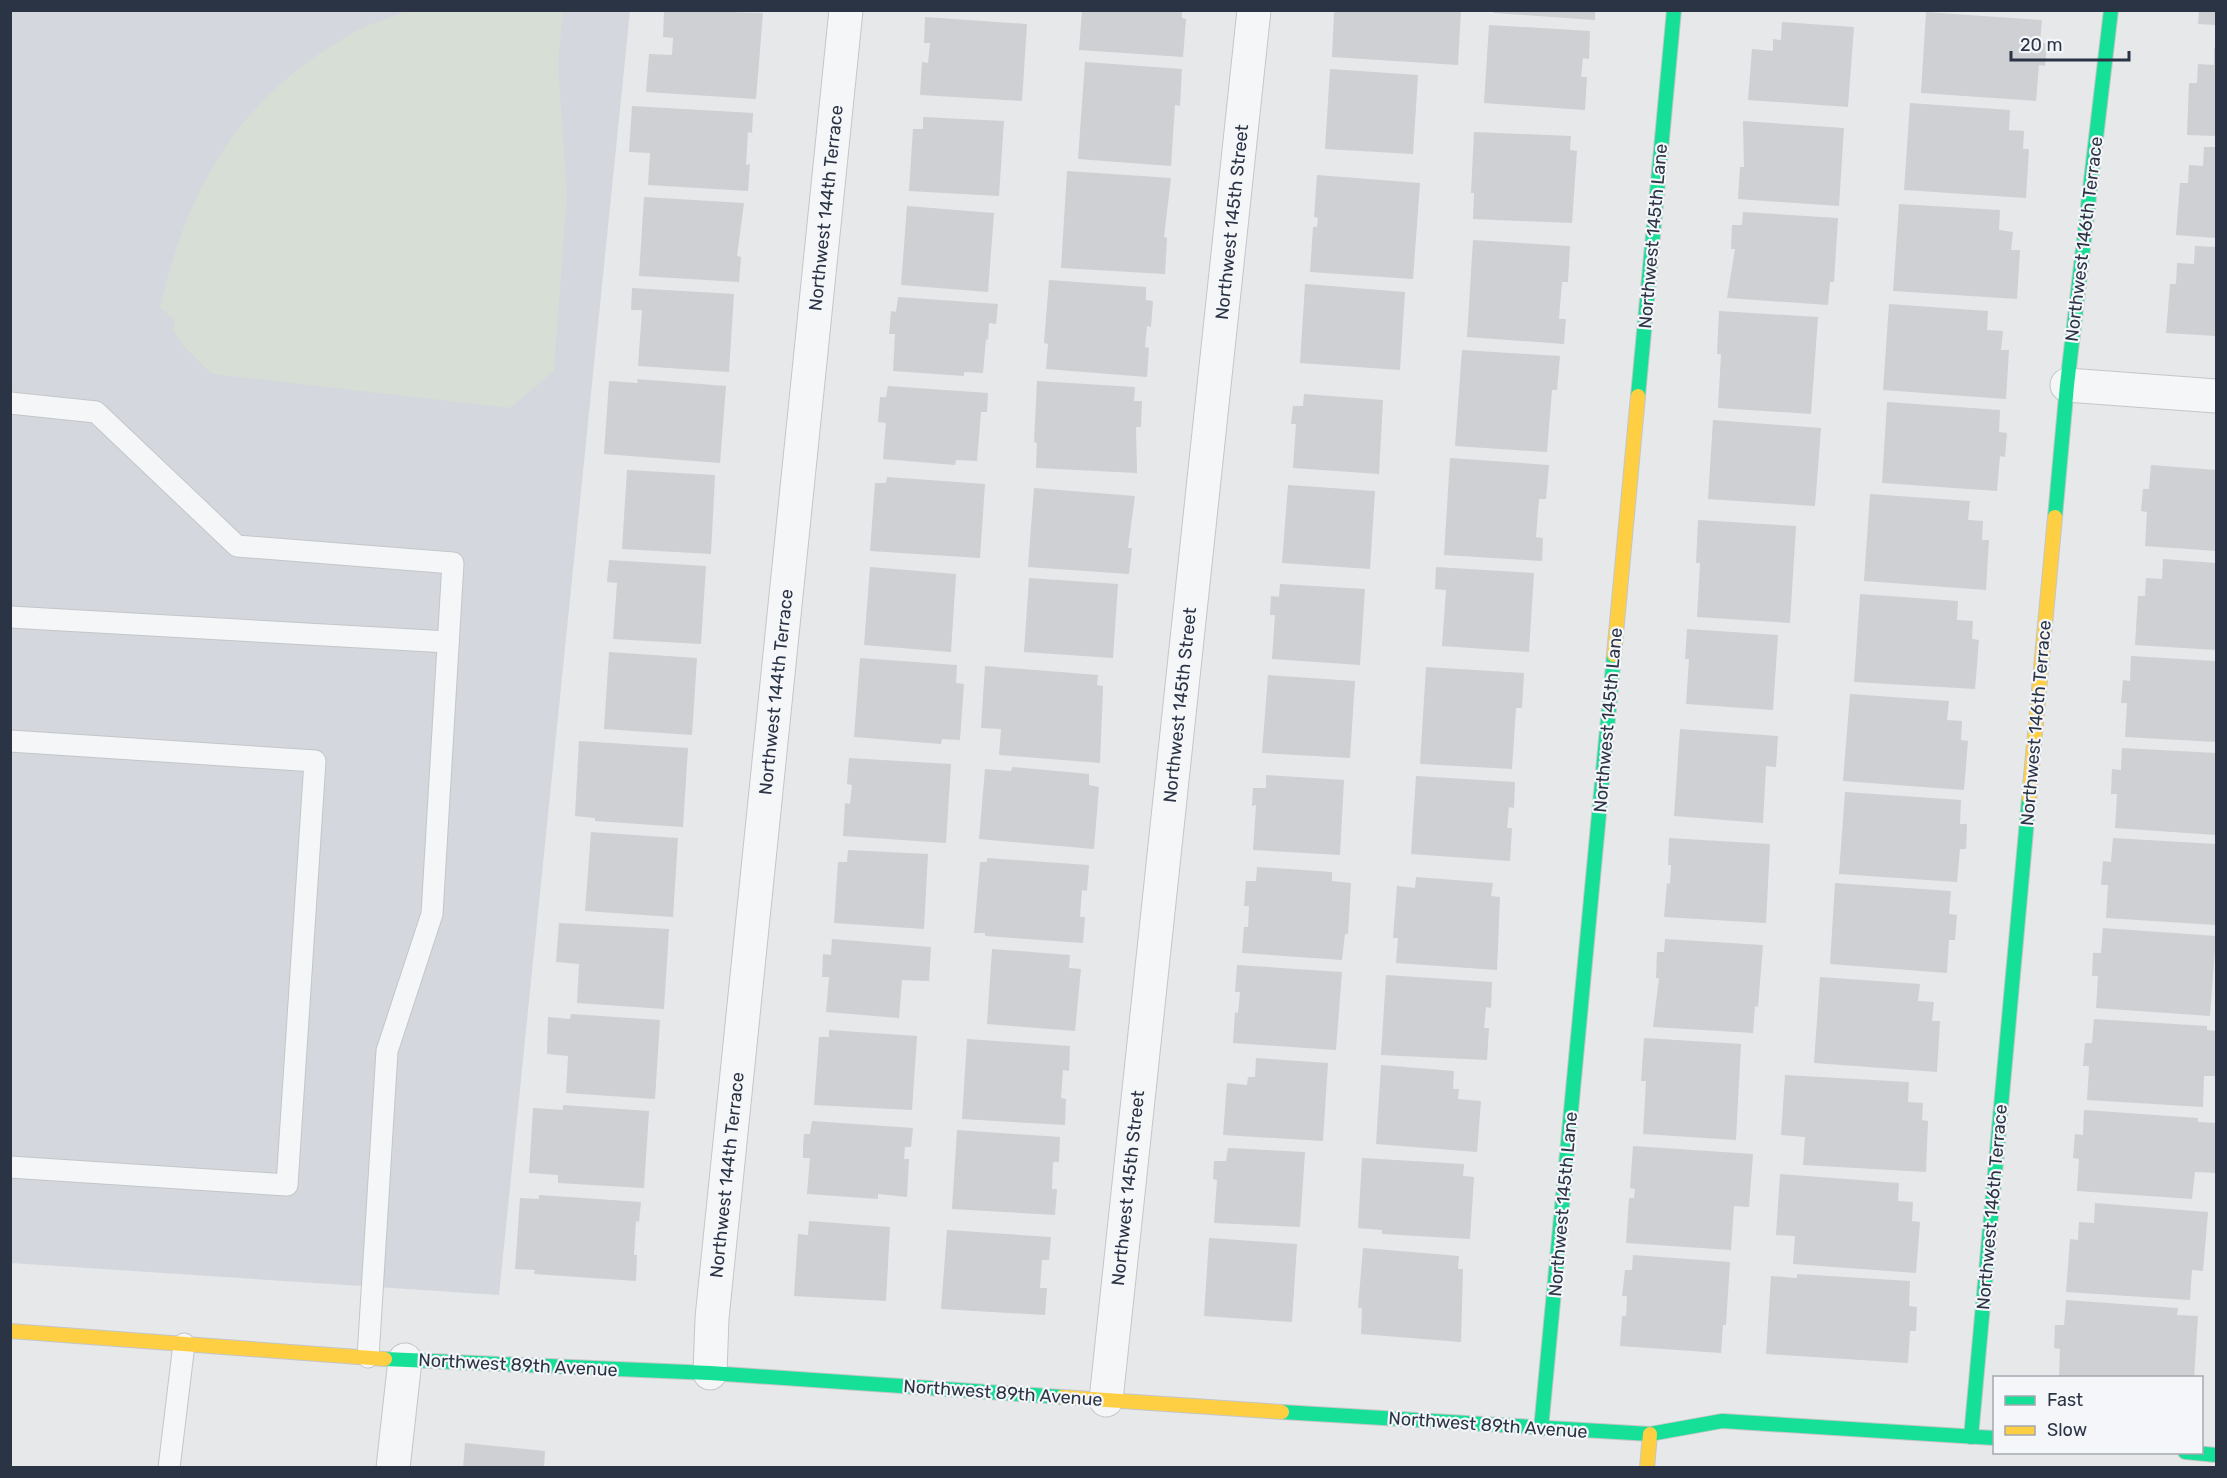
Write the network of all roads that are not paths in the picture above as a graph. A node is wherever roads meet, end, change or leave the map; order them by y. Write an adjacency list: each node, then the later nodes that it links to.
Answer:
1 (846, 10): 16 (street, Northwest 144th Terrace)
2 (1254, 10): 17 (street, Northwest 145th Street)
3 (1674, 10): 18 (street, Northwest 145th Lane)
4 (2111, 10): 5 (street, Northwest 146th Terrace)
5 (2067, 385): 6 (street); 20 (street, Northwest 146th Terrace)
6 (2217, 396)
7 (10, 403): 9 (lane)
8 (10, 617): 9 (lane)
9 (448, 642): 14 (lane)
10 (10, 741): 11 (lane)
11 (10, 1167)
12 (10, 1331): 13 (street, Northwest 89th Avenue)
13 (184, 1344): 14 (street, Northwest 89th Avenue); 22 (lane)
14 (368, 1357): 15 (street, Northwest 89th Avenue)
15 (405, 1360): 16 (street, Northwest 89th Avenue); 23 (street)
16 (710, 1373): 17 (street, Northwest 89th Avenue)
17 (1106, 1400): 18 (street, Northwest 89th Avenue)
18 (1541, 1429): 19 (street, Northwest 89th Avenue)
19 (1650, 1434): 20 (street, Northwest 89th Avenue); 24 (street)
20 (1971, 1437): 21 (street, Northwest 89th Avenue)
21 (1993, 1438)
22 (170, 1467)
23 (393, 1467)
24 (1647, 1467)

